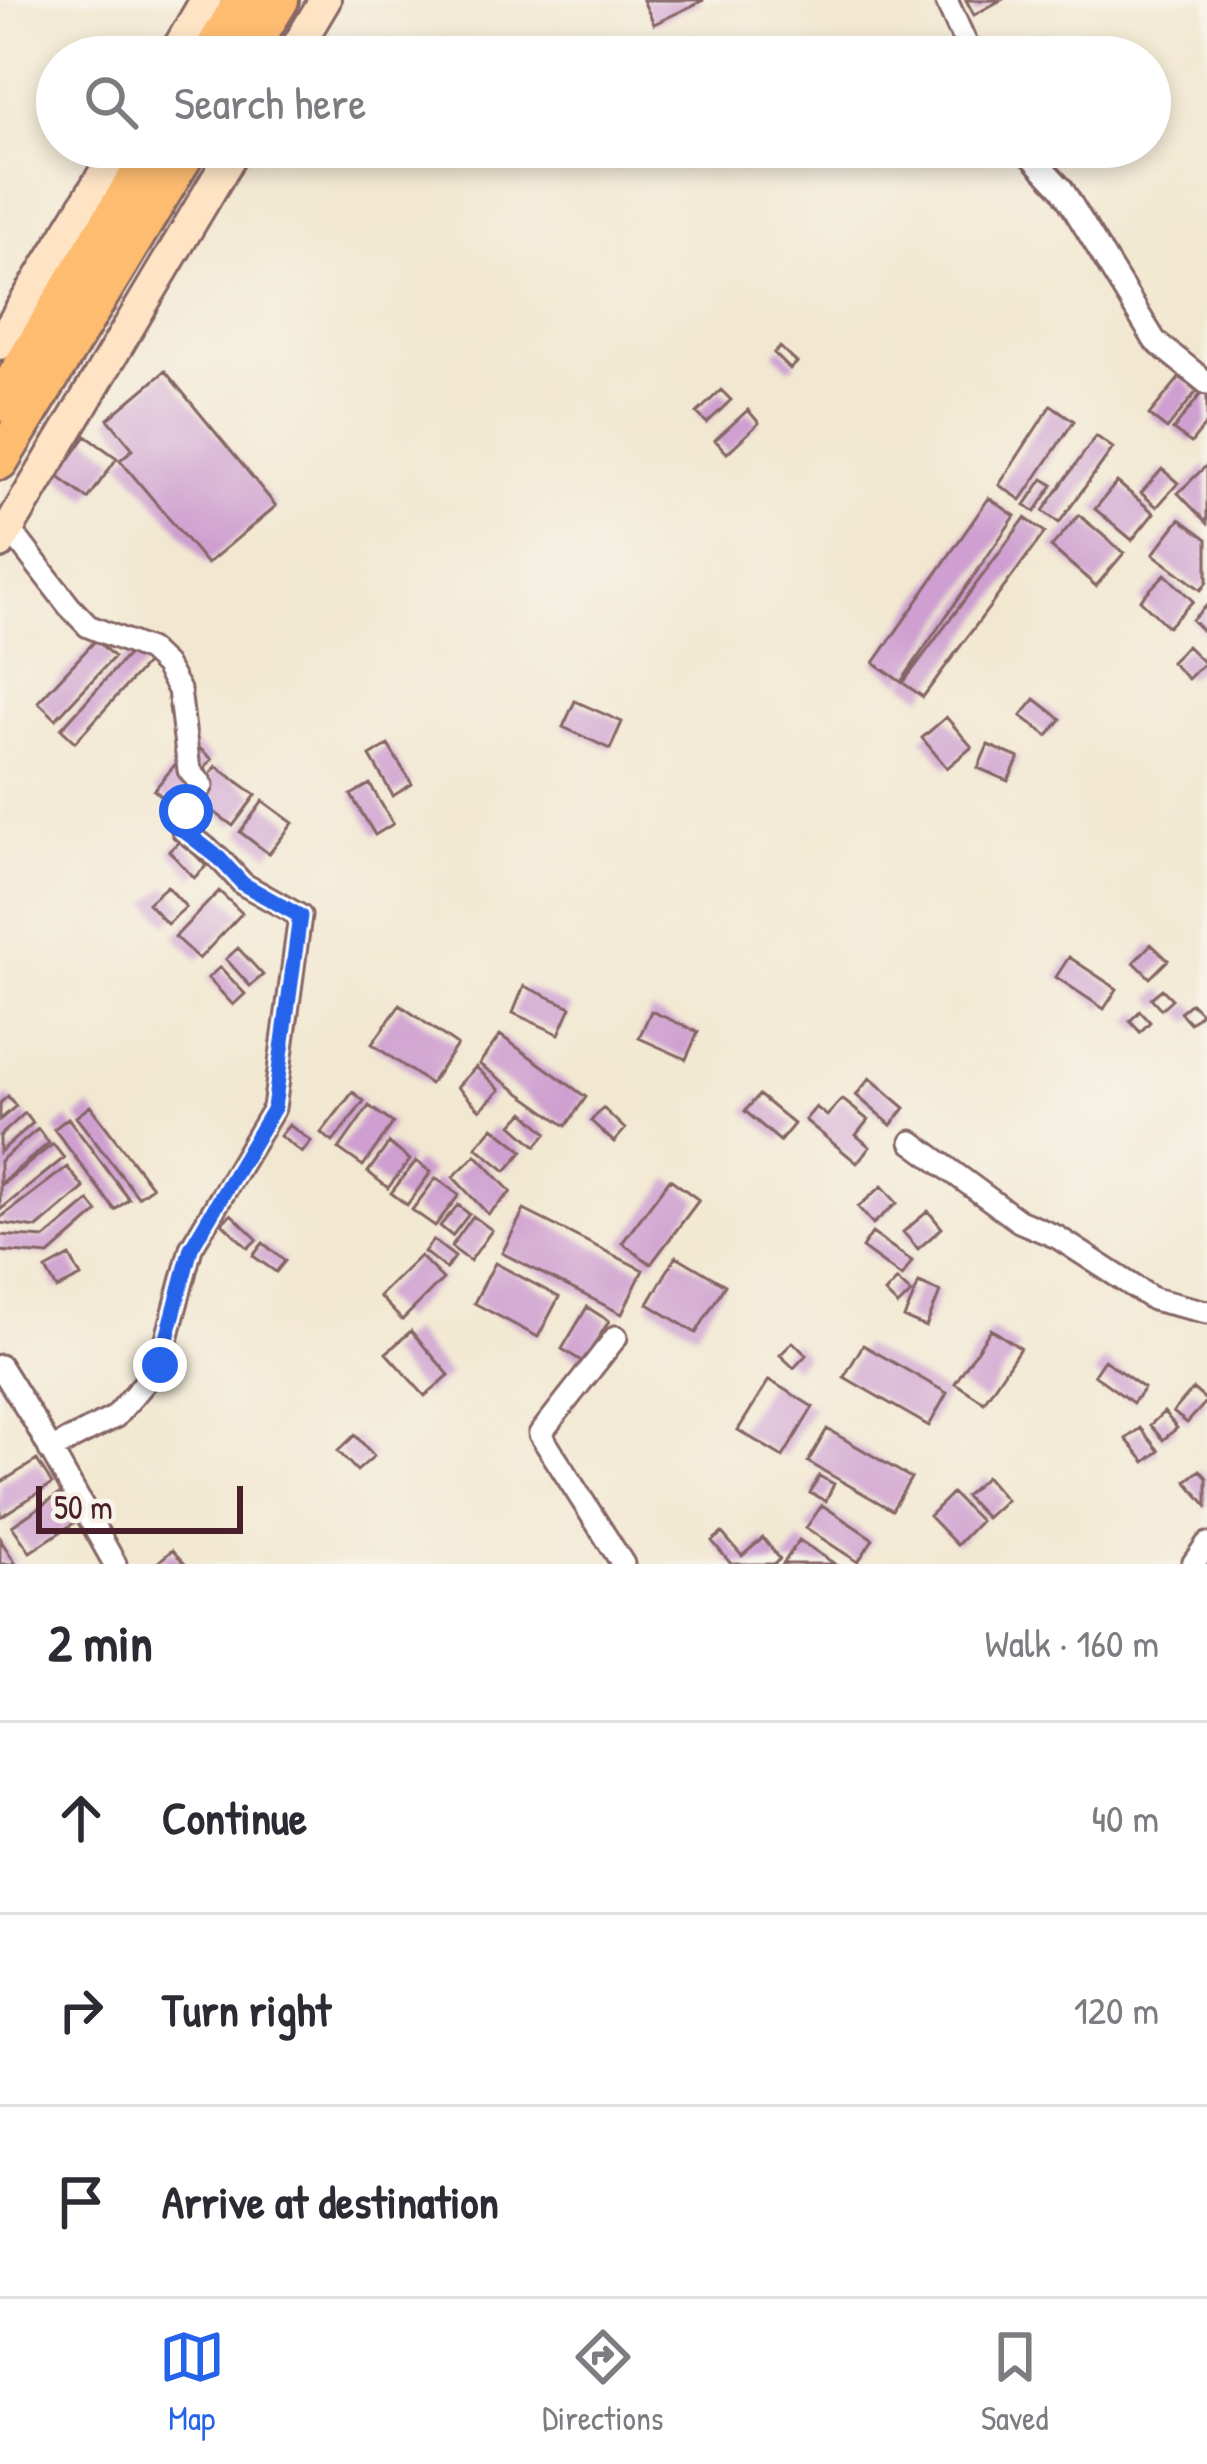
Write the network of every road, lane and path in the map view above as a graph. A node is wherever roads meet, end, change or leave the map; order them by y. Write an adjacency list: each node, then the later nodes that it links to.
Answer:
1 (206, 0): 6 (main road)
2 (243, 0): 7 (highway)
3 (280, 0): 8 (highway)
4 (325, 0): 9 (main road)
5 (946, 0): 10 (street)
6 (185, 36)
7 (222, 36)
8 (258, 36)
9 (304, 36)
10 (962, 36)
11 (107, 168): 16 (main road)
12 (142, 168): 18 (highway)
13 (177, 168): 19 (highway)
14 (224, 168): 20 (main road)
15 (1042, 168): 17 (street)
16 (0, 344)
17 (1207, 383)
18 (0, 403)
19 (0, 461)
20 (5, 536): 25 (street)
21 (912, 1142): 22 (street)
22 (1207, 1312)
23 (616, 1337): 28 (street)
24 (0, 1366): 25 (street)
25 (50, 1450): 27 (street)
26 (1207, 1544): 29 (street)
27 (115, 1564)
28 (623, 1564)
29 (1193, 1564)

